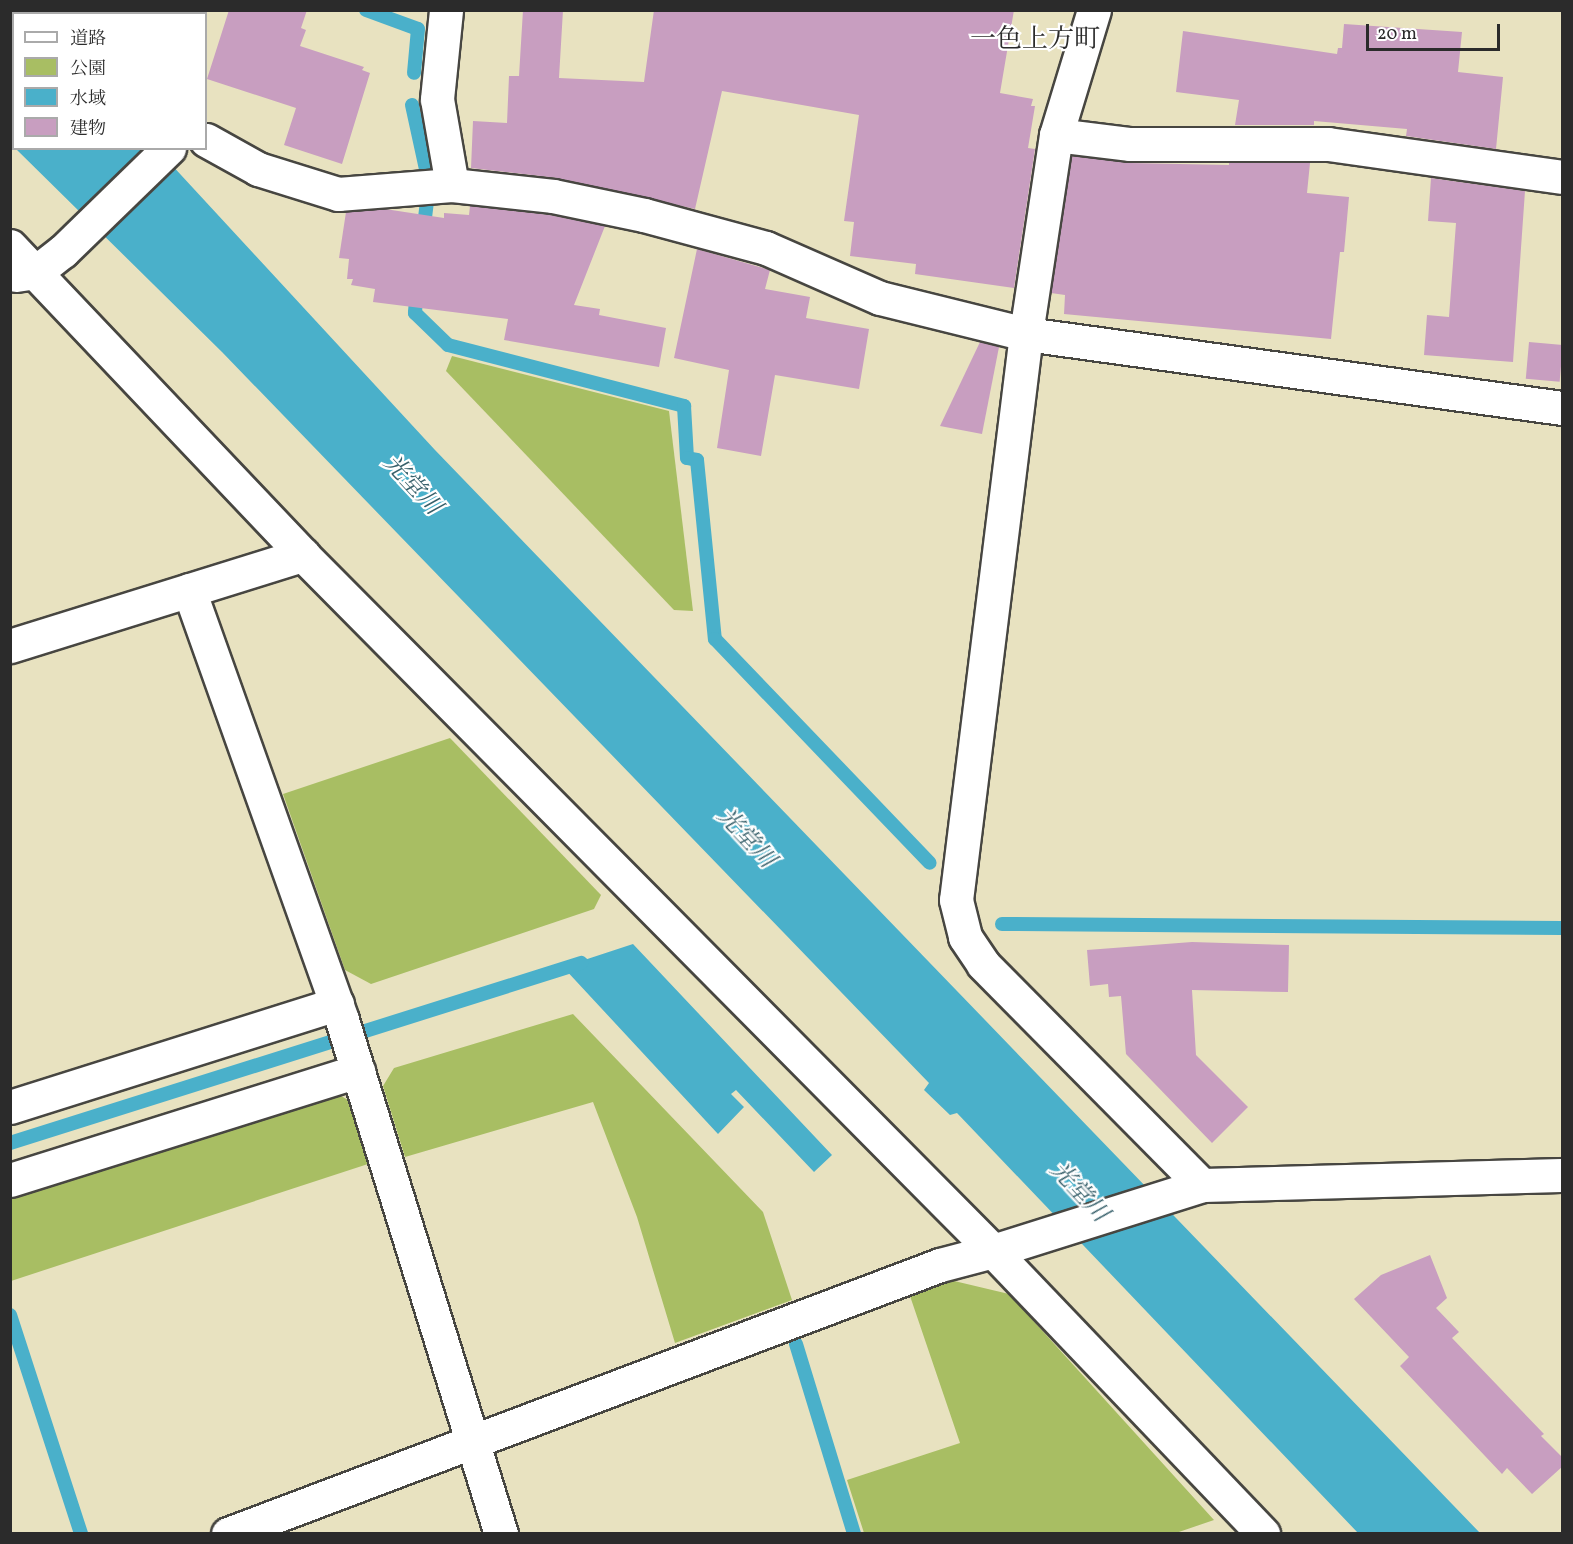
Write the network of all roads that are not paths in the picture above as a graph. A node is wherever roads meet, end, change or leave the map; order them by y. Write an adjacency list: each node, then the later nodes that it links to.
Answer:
1 (446, 10): 7 (street)
2 (1094, 10): 3 (street)
3 (1056, 135): 6 (street); 10 (street)
4 (207, 141): 7 (street)
5 (167, 150): 9 (street)
6 (1563, 177)
7 (452, 185): 10 (street)
8 (10, 246): 9 (street)
9 (23, 274): 12 (street)
10 (1026, 334): 11 (street); 20 (street)
11 (1563, 408)
12 (303, 555): 13 (street); 21 (street)
13 (189, 590): 14 (street); 15 (street)
14 (10, 646)
15 (339, 1012): 16 (street); 17 (street)
16 (356, 1065): 19 (street); 22 (street)
17 (10, 1107)
18 (1563, 1175): 20 (street)
19 (10, 1179)
20 (1197, 1186): 21 (street)
21 (993, 1251): 22 (street); 25 (street)
22 (472, 1442): 23 (street); 24 (street)
23 (228, 1533)
24 (501, 1533)
25 (1263, 1533)

